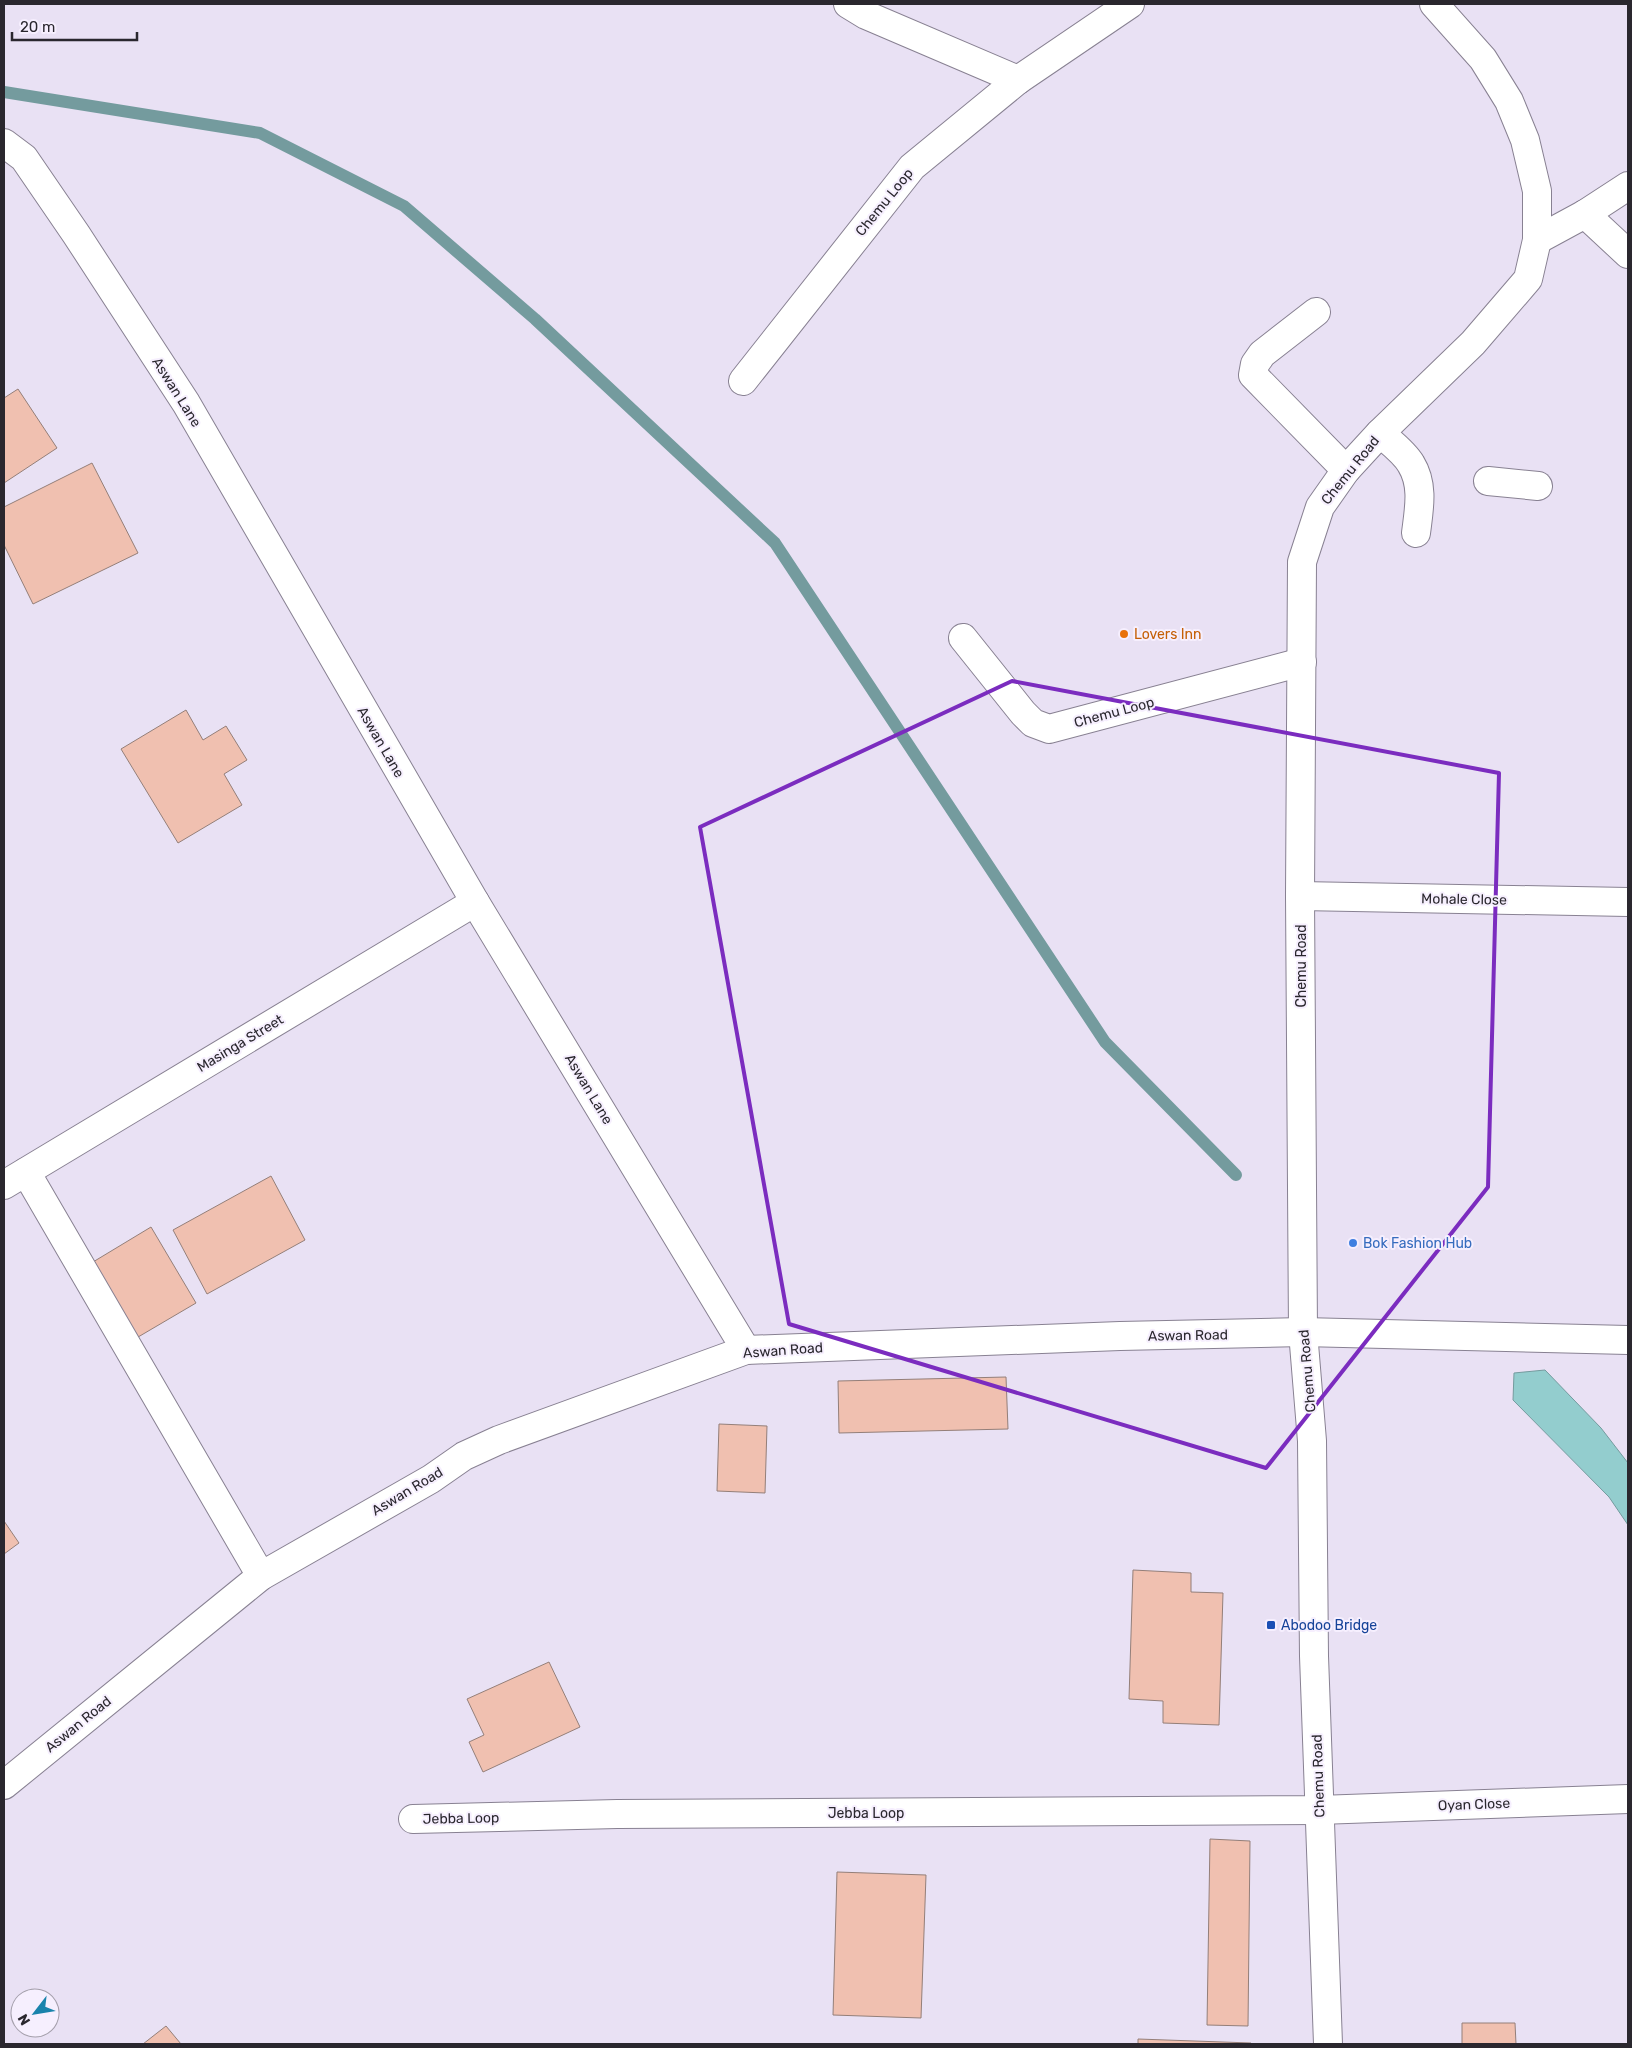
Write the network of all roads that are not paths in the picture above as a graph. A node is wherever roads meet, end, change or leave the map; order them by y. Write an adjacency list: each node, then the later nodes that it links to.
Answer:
1 (848, 4): 4 (street)
2 (1130, 4): 4 (street, Chemu Loop)
3 (1434, 4): 8 (street, Chemu Road)
4 (1018, 80): 11 (street, Chemu Loop)
5 (4, 143): 20 (street, Aswan Lane)
6 (1628, 186): 7 (street)
7 (1585, 214): 8 (street); 9 (street)
8 (1537, 240): 12 (street, Chemu Road)
9 (1628, 254)
10 (1316, 312): 13 (street)
11 (743, 381)
12 (1380, 433): 13 (street, Chemu Road); 16 (street)
13 (1346, 470): 18 (street, Chemu Road)
14 (1488, 481): 15 (street)
15 (1538, 486)
16 (1416, 533)
17 (963, 638): 18 (street, Chemu Loop)
18 (1302, 662): 19 (street, Chemu Road)
19 (1300, 896): 21 (street, Mohale Close); 23 (street, Chemu Road)
20 (475, 902): 22 (street, Masinga Street); 25 (street, Aswan Lane)
21 (1628, 902)
22 (15, 1178): 26 (street)
23 (1303, 1332): 24 (street, Aswan Road); 25 (street, Aswan Road); 29 (street, Chemu Road)
24 (1628, 1340)
25 (746, 1350): 26 (street, Aswan Road)
26 (261, 1576): 27 (street, Aswan Road)
27 (4, 1785)
28 (1628, 1798): 29 (street, Oyan Close)
29 (1319, 1810): 30 (street, Jebba Loop); 31 (street, Chemu Road)
30 (413, 1819)
31 (1328, 2044)

